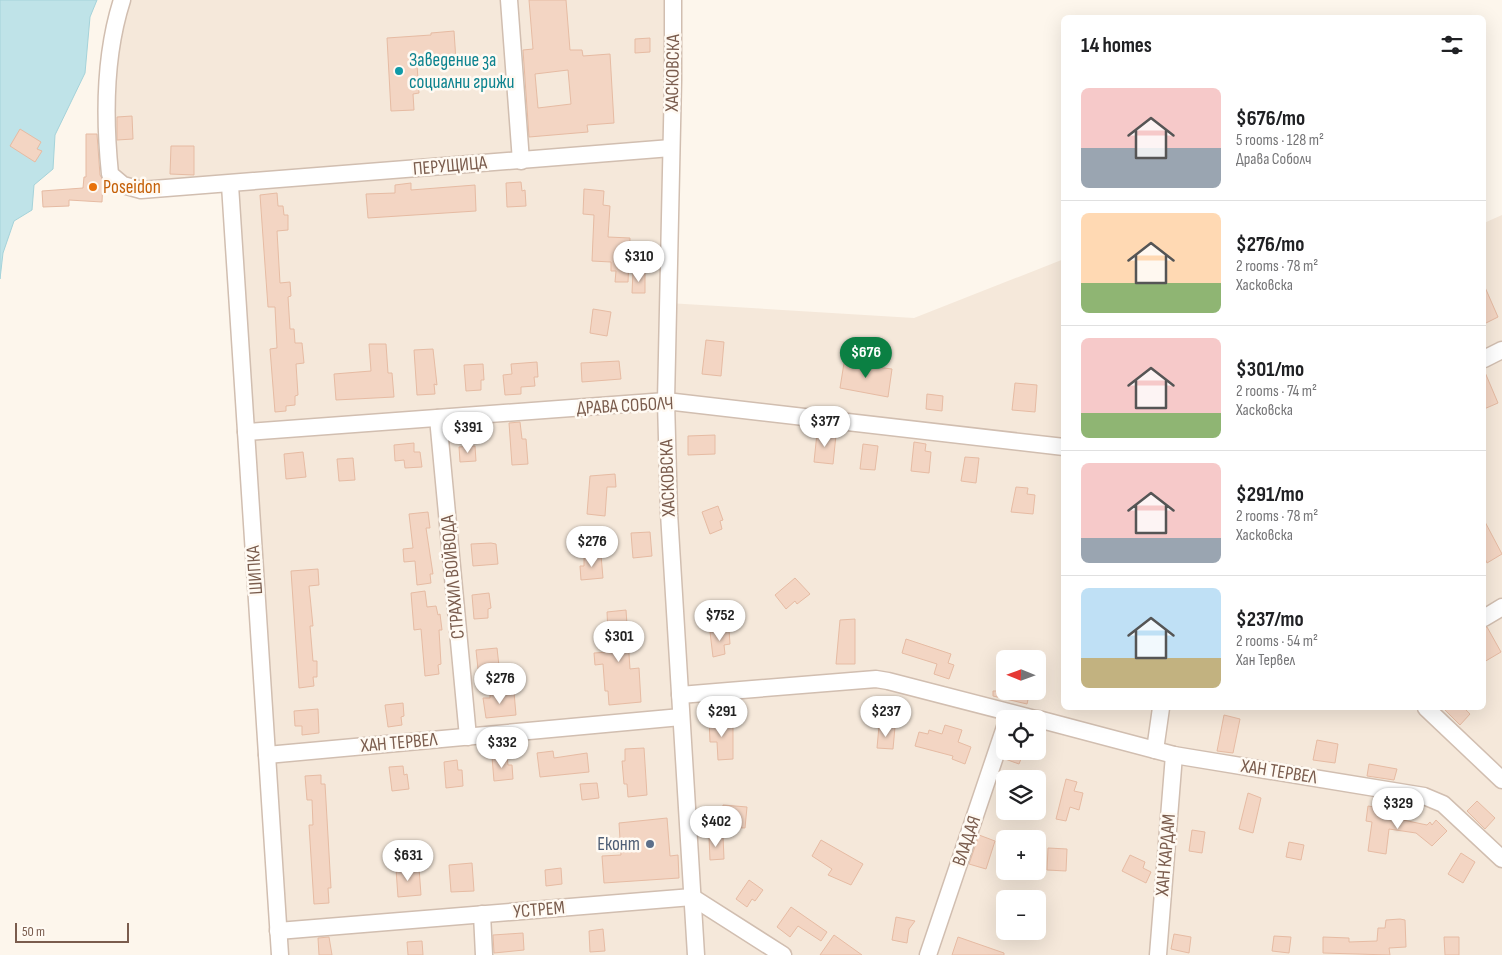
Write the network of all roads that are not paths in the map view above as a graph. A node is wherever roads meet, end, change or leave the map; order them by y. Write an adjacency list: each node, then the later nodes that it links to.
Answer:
1 (122, 0): 6 (street, ПЕРУЩИЦА)
2 (509, 0): 5 (street)
3 (672, 0): 4 (street, ХАСКОВСКА)
4 (671, 148): 5 (street, ПЕРУЩИЦА); 9 (street, ХАСКОВСКА)
5 (520, 161): 6 (street, ПЕРУЩИЦА)
6 (230, 185): 11 (street, ШИПКА)
7 (1502, 350): 8 (street)
8 (1486, 357)
9 (666, 401): 10 (street, ДРАВА СОБОЛЧ); 12 (street, ДРАВА СОБОЛЧ); 15 (street, ХАСКОВСКА)
10 (438, 418): 11 (street, ДРАВА СОБОЛЧ); 21 (street, СТРАХИЛ ВОЙВОДА)
11 (246, 432): 25 (street, ШИПКА)
12 (1061, 447)
13 (1502, 607): 14 (street)
14 (1486, 617)
15 (680, 695): 18 (street, ХАН ТЕРВЕЛ); 19 (street, ХАСКОВСКА)
16 (1161, 710): 22 (street)
17 (1428, 710): 26 (street)
18 (996, 715)
19 (681, 717): 21 (street, ХАН ТЕРВЕЛ); 28 (street, ХАСКОВСКА)
20 (1046, 722): 22 (street, ХАН ТЕРВЕЛ)
21 (468, 737): 25 (street, ХАН ТЕРВЕЛ)
22 (1155, 750): 24 (street, ХАН ТЕРВЕЛ)
23 (996, 754): 35 (street, ВЛАДАЯ)
24 (1174, 755): 27 (street, ХАН ТЕРВЕЛ); 36 (street, ХАН КАРДАМ)
25 (267, 756): 30 (street, ШИПКА)
26 (1502, 780)
27 (1502, 859)
28 (692, 897): 29 (street, УСТРЕМ); 33 (street, ХАСКОВСКА); 34 (street)
29 (482, 914): 30 (street, УСТРЕМ); 32 (street)
30 (278, 932): 31 (street, ШИПКА)
31 (280, 955)
32 (484, 955)
33 (696, 955)
34 (782, 955)
35 (928, 955)
36 (1158, 955)

